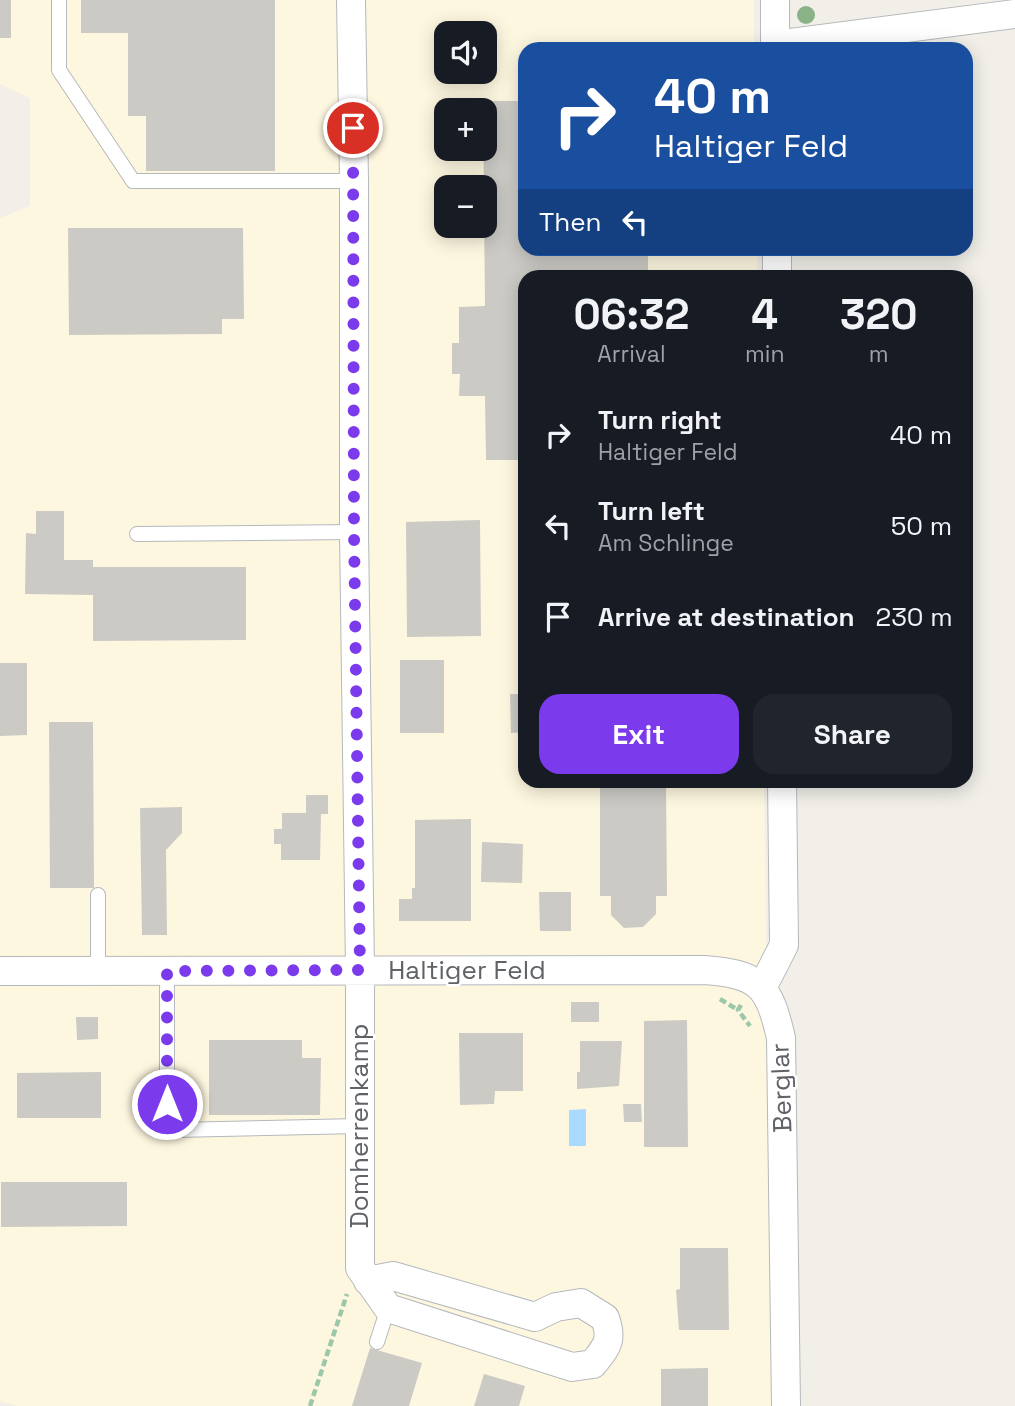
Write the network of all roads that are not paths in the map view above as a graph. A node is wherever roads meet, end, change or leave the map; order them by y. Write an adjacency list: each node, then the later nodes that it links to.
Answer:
1 (59, 0): 7 (lane)
2 (351, 0): 7 (street, Domherrenkamp)
3 (775, 0): 5 (street)
4 (1015, 14): 6 (street)
5 (775, 42)
6 (811, 42)
7 (354, 181): 8 (street, Domherrenkamp)
8 (354, 532): 9 (lane); 12 (street, Domherrenkamp)
9 (137, 534)
10 (782, 788): 16 (street)
11 (98, 895): 15 (lane)
12 (360, 970): 14 (street, Haltiger Feld); 16 (street, Haltiger Feld); 18 (street, Domherrenkamp)
13 (0, 971): 15 (street, Haltiger Feld)
14 (167, 971): 15 (street, Haltiger Feld); 17 (lane)
15 (98, 972)
16 (762, 988): 25 (street, Berglar)
17 (167, 1104)
18 (359, 1126): 19 (lane); 20 (street, Domherrenkamp)
19 (174, 1130)
20 (364, 1274): 21 (street); 22 (street)
21 (388, 1308): 23 (lane); 24 (street)
22 (535, 1317): 24 (street); 24 (street)
23 (377, 1342)
24 (543, 1359)
25 (786, 1406)

